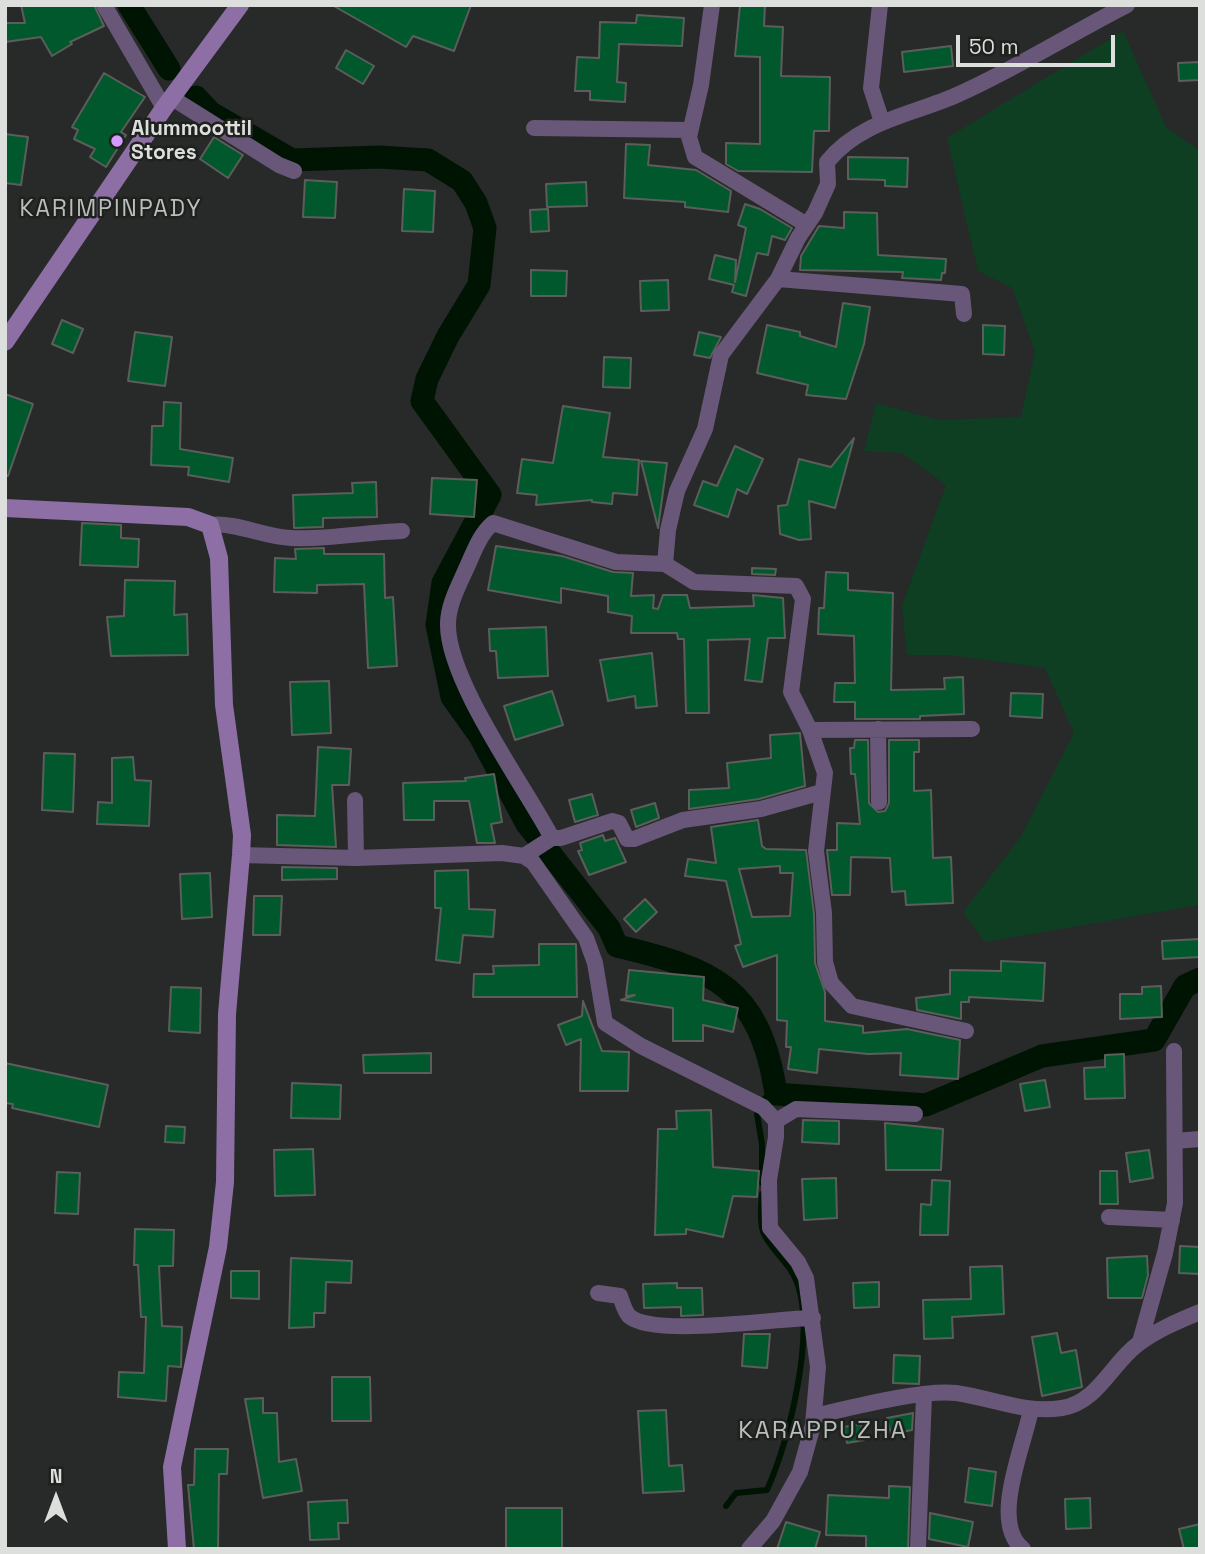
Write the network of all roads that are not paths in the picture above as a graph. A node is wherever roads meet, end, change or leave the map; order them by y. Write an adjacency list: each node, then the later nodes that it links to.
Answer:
1 (104, 5): 6 (street)
2 (240, 5): 6 (street)
3 (712, 5): 9 (street)
4 (880, 5): 7 (street)
5 (1126, 5): 7 (street)
6 (171, 99): 10 (street); 14 (street)
7 (881, 122): 11 (street)
8 (534, 128): 9 (street)
9 (690, 130): 11 (street)
10 (294, 171)
11 (807, 225): 12 (street)
12 (778, 279): 13 (street); 18 (street)
13 (964, 314)
14 (5, 342)
15 (5, 508): 16 (street)
16 (210, 525): 17 (street); 26 (street)
17 (402, 531)
18 (665, 564): 21 (street); 25 (street)
19 (878, 729): 20 (street); 21 (street); 24 (street)
20 (972, 729)
21 (810, 730): 22 (street)
22 (822, 792): 25 (street); 29 (street)
23 (355, 800): 28 (street)
24 (879, 802)
25 (550, 840): 27 (street)
26 (241, 855): 28 (street); 45 (street)
27 (524, 856): 28 (street); 32 (street)
28 (356, 858)
29 (966, 1031)
30 (1174, 1051): 34 (street)
31 (915, 1114): 32 (street)
32 (776, 1121): 39 (street)
33 (1200, 1139): 34 (street)
34 (1175, 1141): 36 (street)
35 (1109, 1217): 36 (street)
36 (1171, 1220): 40 (street)
37 (598, 1293): 39 (street)
38 (1200, 1312): 40 (street)
39 (813, 1318): 43 (street)
40 (1140, 1342): 42 (street)
41 (924, 1396): 42 (street); 43 (street); 44 (street)
42 (1031, 1409): 47 (street)
43 (814, 1416): 46 (street)
44 (918, 1547)
45 (177, 1549)
46 (749, 1549)
47 (1023, 1549)

